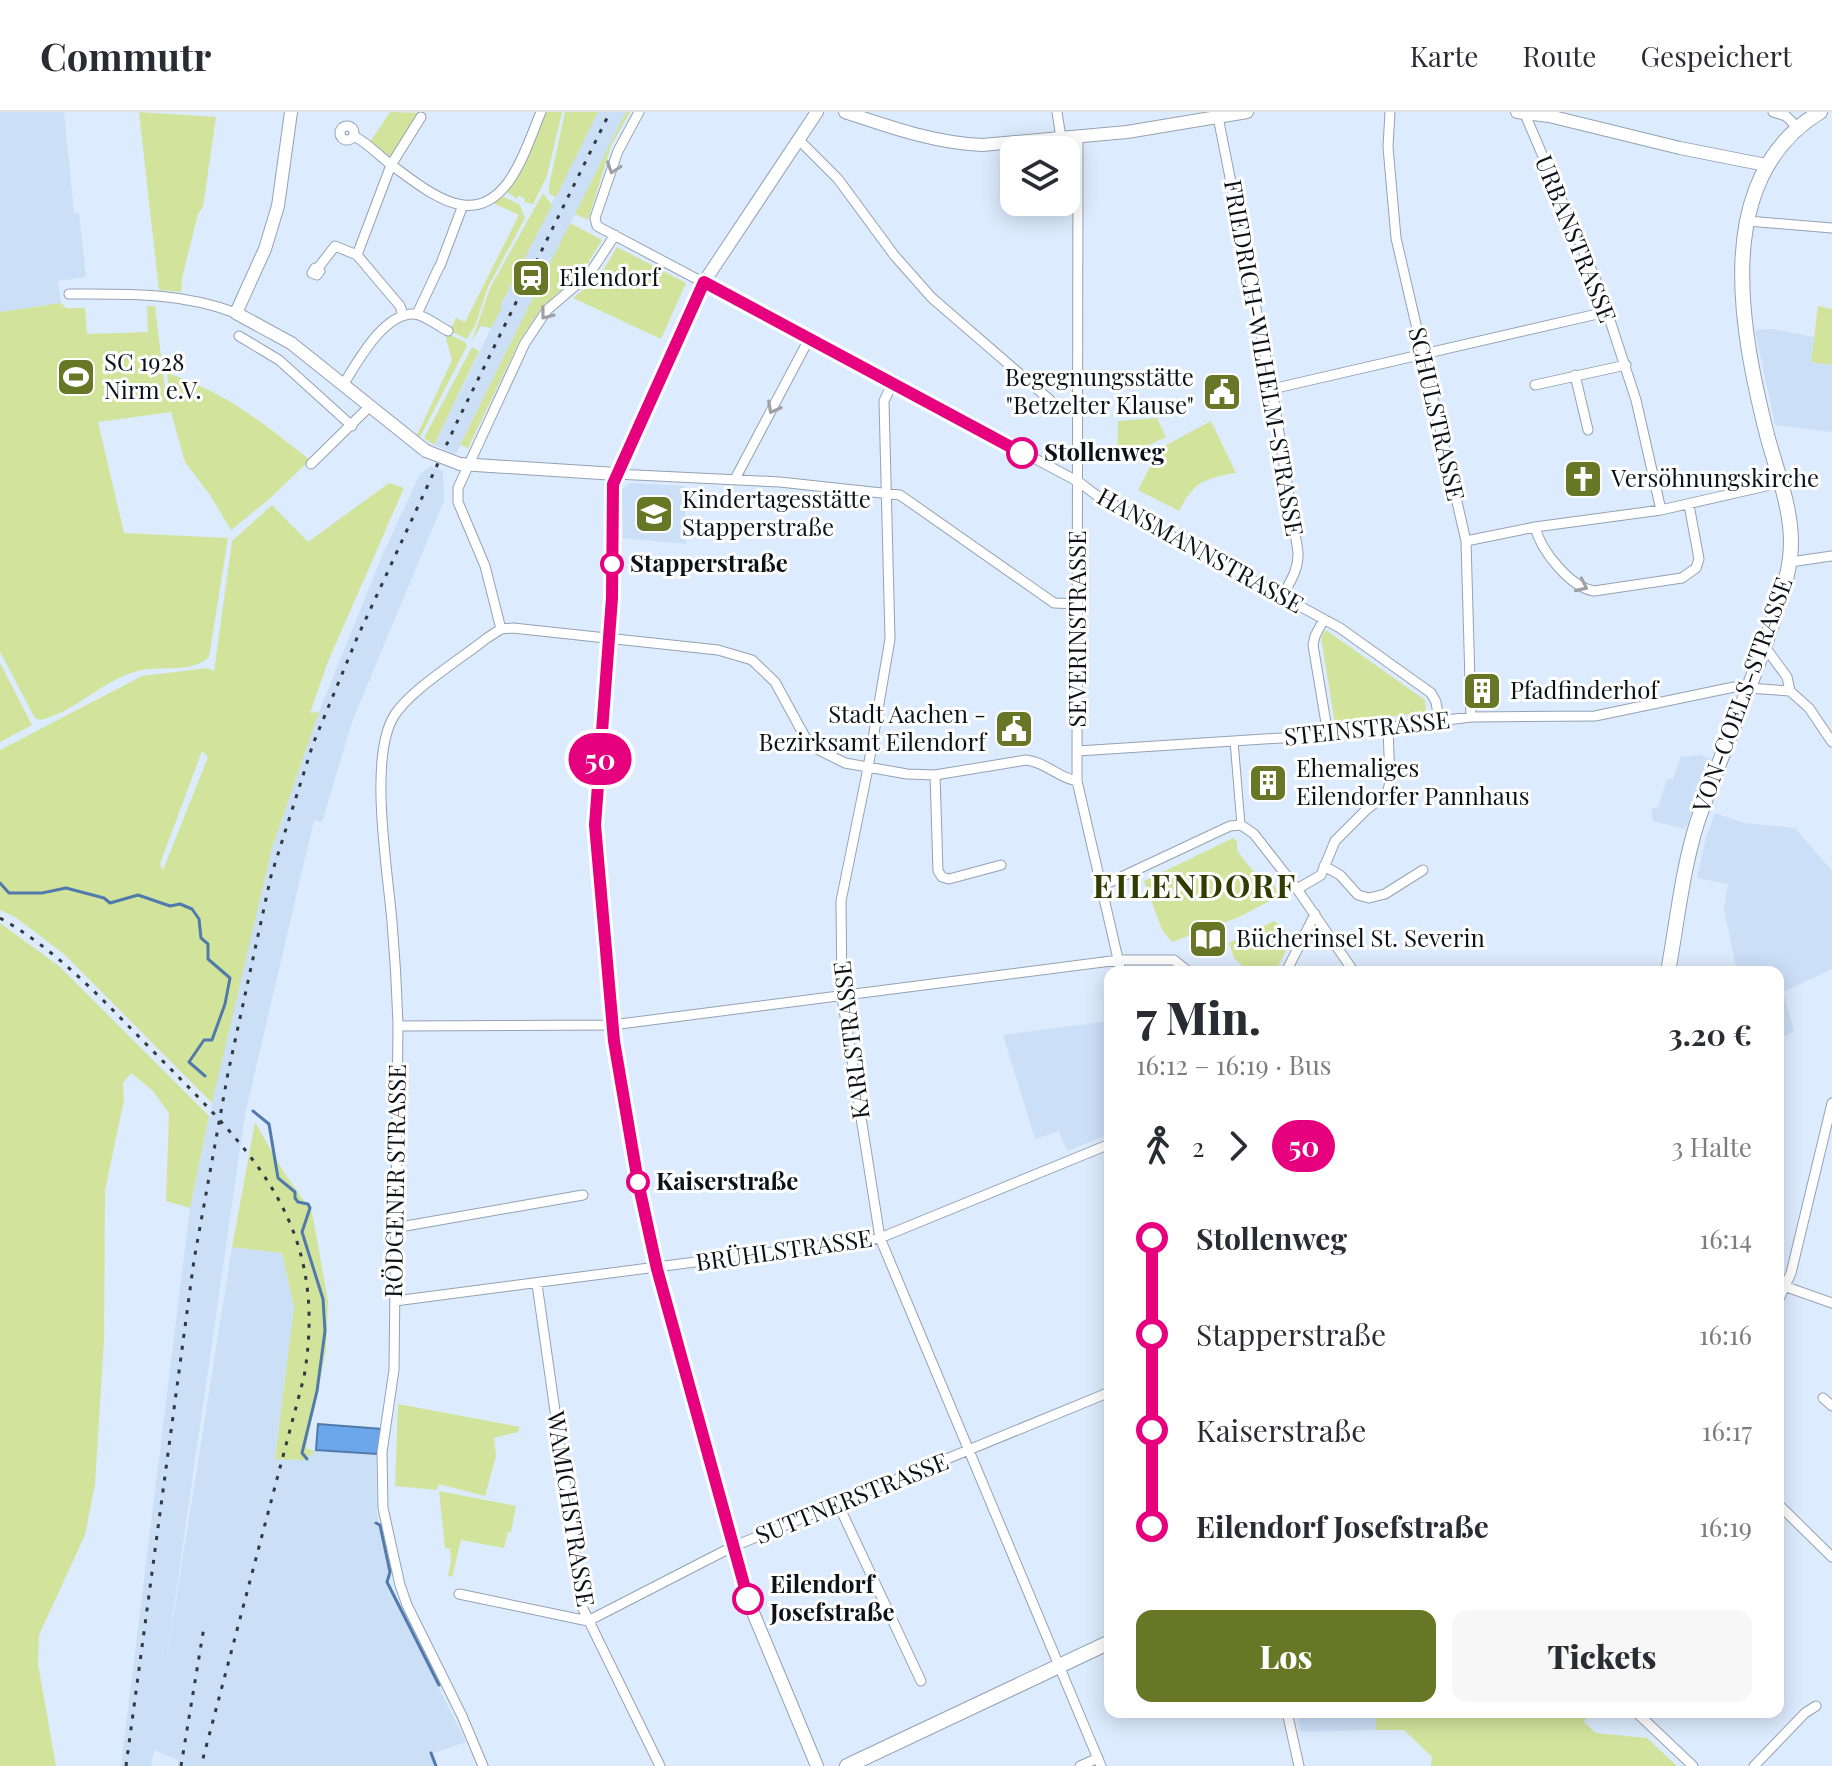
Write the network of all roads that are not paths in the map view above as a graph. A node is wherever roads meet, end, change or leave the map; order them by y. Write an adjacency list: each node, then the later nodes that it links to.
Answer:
1 (291, 112): 33 (street)
2 (541, 112): 23 (street)
3 (639, 112): 27 (street, HANSMANNSTRASSE, one-way to 27)
4 (817, 112): 19 (street)
5 (845, 112): 20 (street)
6 (1057, 112): 17 (street)
7 (1247, 112): 14 (street)
8 (1390, 112): 39 (street, SCHULSTRASSE)
9 (1517, 112): 10 (street)
10 (1524, 112): 22 (street); 32 (street, URBANSTRASSE)
11 (1773, 112): 15 (street)
12 (1820, 112): 15 (main road, VON-COELS-STRASSE)
13 (421, 117): 21 (street)
14 (1218, 117): 18 (street); 45 (street, FRIEDRICH-WILHELM-STRASSE)
15 (1798, 128): 22 (main road, VON-COELS-STRASSE)
16 (354, 136): 21 (street)
17 (1061, 136)
18 (1080, 137)
19 (799, 140): 30 (street); 46 (street)
20 (1000, 143)
21 (391, 165): 23 (street); 28 (street)
22 (1766, 165): 25 (main road, VON-COELS-STRASSE)
23 (463, 205): 34 (street)
24 (1078, 216): 54 (street, SEVERINSTRASSE)
25 (1747, 221): 26 (street); 62 (main road, VON-COELS-STRASSE)
26 (1832, 228)
27 (615, 235): 30 (street, HANSMANNSTRASSE); 51 (street, one-way to 51)
28 (357, 255): 29 (street); 35 (street)
29 (318, 268)
30 (704, 282): 38 (street, HANSMANNSTRASSE); 52 (street)
31 (69, 294): 33 (street)
32 (1606, 312): 39 (street); 40 (street, URBANSTRASSE)
33 (236, 313): 43 (street)
34 (417, 314): 35 (street); 36 (street)
35 (403, 315): 43 (street)
36 (448, 331)
37 (239, 336): 48 (street)
38 (809, 339): 42 (street, HANSMANNSTRASSE); 53 (street, one-way to 53)
39 (1422, 354): 45 (street); 60 (street, SCHULSTRASSE)
40 (1626, 365): 41 (street); 58 (street, URBANSTRASSE)
41 (1575, 375): 44 (street); 49 (street)
42 (892, 384): 54 (street, HANSMANNSTRASSE); 56 (street, KARLSTRASSE)
43 (343, 385): 47 (street)
44 (1535, 385)
45 (1272, 389): 63 (street, FRIEDRICH-WILHELM-STRASSE)
46 (1050, 400)
47 (369, 407): 48 (street); 51 (street, bridge)
48 (352, 426): 50 (street)
49 (1588, 430)
50 (311, 464)
51 (464, 466): 52 (street); 66 (street)
52 (616, 474): 53 (street); 67 (street)
53 (735, 479): 56 (street)
54 (1079, 482): 63 (street, HANSMANNSTRASSE); 64 (street, SEVERINSTRASSE)
55 (1766, 486): 57 (street)
56 (888, 493): 64 (street); 78 (street, KARLSTRASSE)
57 (1689, 505): 58 (street); 59 (street, one-way to 57)
58 (1661, 510): 59 (street)
59 (1535, 527): 60 (street)
60 (1466, 541): 71 (street, SCHULSTRASSE)
61 (1832, 556): 62 (street)
62 (1790, 562): 68 (main road, VON-COELS-STRASSE)
63 (1282, 597): 65 (street, HANSMANNSTRASSE)
64 (1078, 604): 77 (street, SEVERINSTRASSE)
65 (1324, 619): 72 (street, HANSMANNSTRASSE); 74 (street)
66 (501, 629): 67 (street); 96 (street, RÖDGENER STRASSE)
67 (610, 638): 78 (street); 95 (street)
68 (1765, 647): 69 (main road, VON-COELS-STRASSE); 70 (street)
69 (1750, 686): 70 (street, STEINSTRASSE); 71 (street, STEINSTRASSE); 93 (main road, VON-COELS-STRASSE)
70 (1790, 691): 76 (street)
71 (1471, 717): 72 (street, STEINSTRASSE)
72 (1439, 720): 73 (street, STEINSTRASSE)
73 (1388, 727): 74 (street, STEINSTRASSE); 83 (street)
74 (1328, 735): 75 (street, STEINSTRASSE)
75 (1234, 741): 77 (street, STEINSTRASSE); 81 (street)
76 (1832, 742)
77 (1078, 751): 80 (street, SEVERINSTRASSE)
78 (868, 768): 79 (street); 94 (street, KARLSTRASSE)
79 (935, 775): 80 (street); 82 (street)
80 (1077, 781): 85 (street, SEVERINSTRASSE)
81 (1241, 825): 85 (street); 86 (street)
82 (1001, 865)
83 (1324, 866): 84 (street); 86 (street)
84 (1423, 870)
85 (1102, 886): 88 (street, SEVERINSTRASSE)
86 (1297, 889): 87 (street)
87 (1315, 914): 91 (street); 92 (street)
88 (1119, 960): 89 (street, SEVERINSTRASSE); 90 (street); 94 (street)
89 (1120, 966)
90 (1184, 966)
91 (1289, 966)
92 (1350, 966)
93 (1669, 966)
94 (842, 997): 95 (street); 101 (street, KARLSTRASSE)
95 (612, 1025): 96 (street); 102 (street)
96 (398, 1026): 100 (street, RÖDGENER STRASSE)
97 (1832, 1103): 103 (street)
98 (1104, 1146): 101 (street, BRÜHLSTRASSE)
99 (583, 1195): 100 (street)
100 (394, 1228): 106 (street, RÖDGENER STRASSE)
101 (880, 1238): 102 (street, BRÜHLSTRASSE); 111 (street, KARLSTRASSE)
102 (657, 1269): 104 (street, BRÜHLSTRASSE); 114 (street)
103 (1784, 1279)
104 (537, 1284): 106 (street, BRÜHLSTRASSE); 117 (street, WAMICHSTRASSE)
105 (1784, 1287): 107 (street)
106 (395, 1301): 125 (street, RÖDGENER STRASSE)
107 (1832, 1303)
108 (1104, 1395): 111 (street, SUTTNERSTRASSE)
109 (1823, 1398): 110 (street)
110 (1832, 1406)
111 (968, 1452): 112 (street, SUTTNERSTRASSE); 119 (street, KARLSTRASSE)
112 (838, 1504): 114 (street, SUTTNERSTRASSE); 120 (street)
113 (1784, 1510): 115 (street)
114 (732, 1547): 117 (street, SUTTNERSTRASSE); 127 (street)
115 (1832, 1557)
116 (459, 1594): 117 (street)
117 (588, 1621): 126 (street, WAMICHSTRASSE)
118 (1104, 1645): 119 (main road)
119 (1060, 1665): 124 (street, KARLSTRASSE); 128 (main road)
120 (921, 1681)
121 (1816, 1706): 132 (street)
122 (1288, 1718): 130 (street)
123 (1645, 1718): 131 (street)
124 (1099, 1762): 129 (street)
125 (483, 1766)
126 (660, 1766)
127 (817, 1766)
128 (847, 1766)
129 (1080, 1766)
130 (1299, 1766)
131 (1693, 1766)
132 (1754, 1766)

